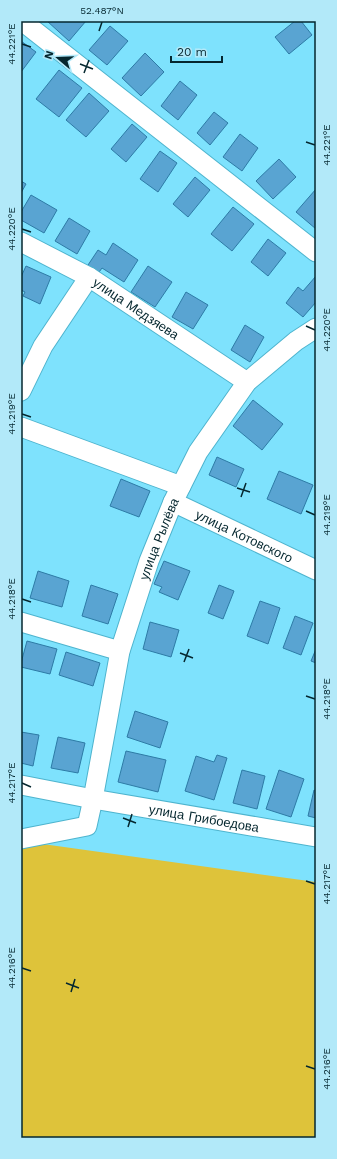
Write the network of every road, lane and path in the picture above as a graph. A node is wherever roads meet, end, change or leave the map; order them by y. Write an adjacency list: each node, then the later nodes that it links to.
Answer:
1 (22, 21): 3 (street)
2 (21, 242): 4 (street, улица Медзяева)
3 (316, 252)
4 (88, 277): 6 (street, улица Медзяева); 7 (street)
5 (316, 328): 6 (street, улица Рылёва)
6 (247, 382): 9 (street, улица Рылёва)
7 (21, 391)
8 (21, 427): 9 (street, улица Котовского)
9 (177, 494): 10 (street, улица Котовского); 12 (street, улица Рылёва)
10 (316, 570)
11 (21, 622): 12 (street)
12 (120, 651): 14 (street, улица Рылёва)
13 (21, 785): 14 (street, улица Грибоедова)
14 (93, 799): 15 (street, улица Грибоедова); 16 (street, улица Рылёва)
15 (316, 837)
16 (21, 839)

